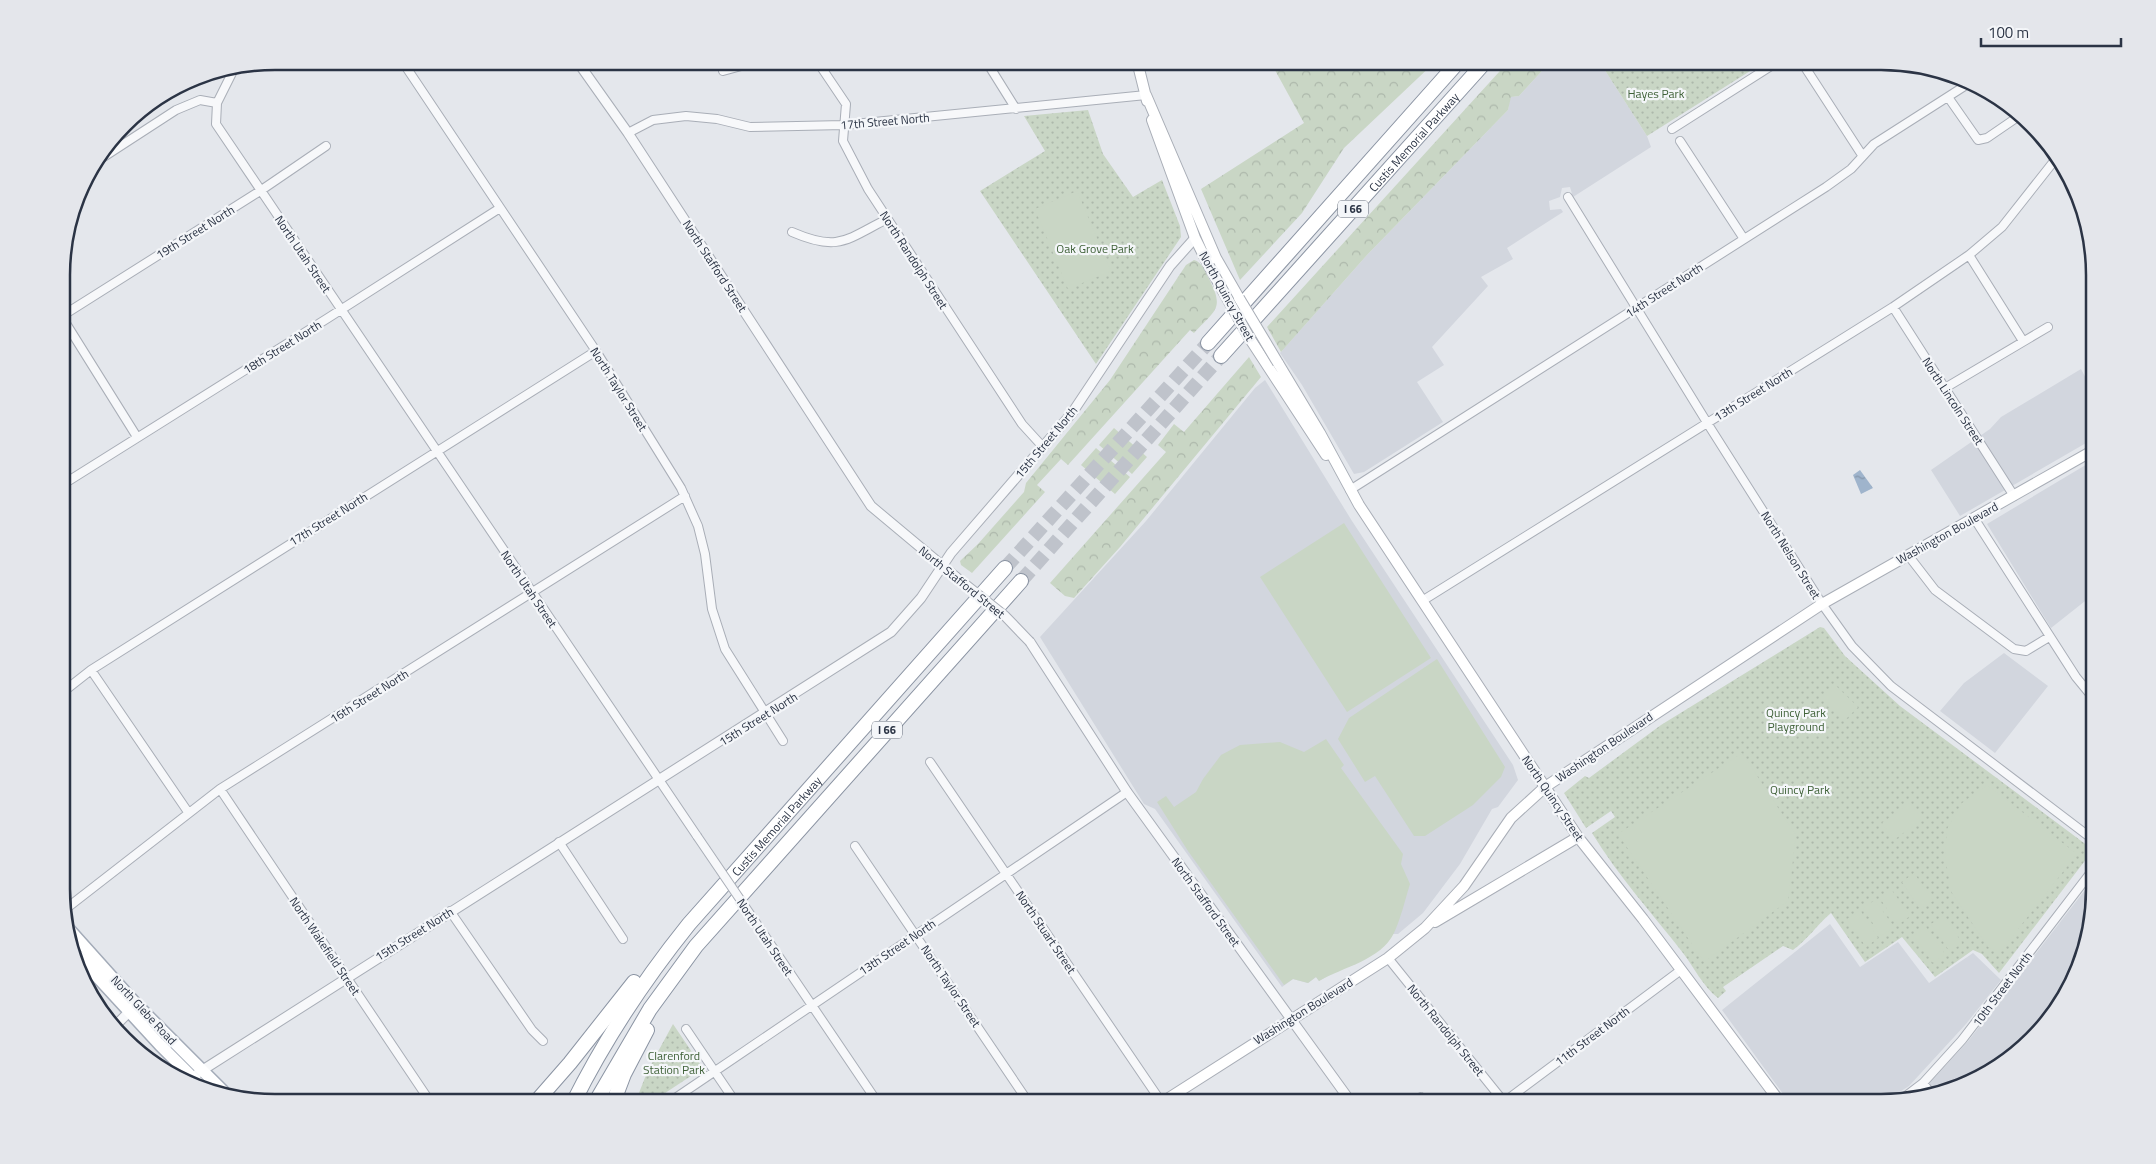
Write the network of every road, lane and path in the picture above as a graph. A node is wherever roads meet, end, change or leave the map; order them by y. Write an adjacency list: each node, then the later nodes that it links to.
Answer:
1 (408, 70): 29 (street, North Taylor Street)
2 (583, 70): 21 (street, North Stafford Street)
3 (727, 70): 11 (street)
4 (823, 70): 19 (street, North Randolph Street)
5 (992, 70): 17 (street)
6 (1139, 70): 14 (main road, North Quincy Street)
7 (1451, 70): 42 (highway, Custis Memorial Parkway / I 66)
8 (1478, 70): 45 (highway, Custis Memorial Parkway / I 66)
9 (1765, 70): 20 (street)
10 (1807, 70): 25 (street)
11 (723, 71)
12 (231, 75): 16 (street)
13 (1963, 87): 15 (street, 14th Street North)
14 (1146, 95): 17 (street, 17th Street North); 31 (main road, North Quincy Street); 33 (main road, North Quincy Street)
15 (1948, 97): 18 (street); 25 (street, 14th Street North)
16 (216, 103): 24 (street); 27 (street, North Utah Street)
17 (1016, 109): 19 (street, 17th Street North)
18 (2014, 119)
19 (844, 126): 21 (street, 17th Street North); 30 (street, North Randolph Street)
20 (1672, 129)
21 (628, 133): 59 (street, North Stafford Street)
22 (1680, 141): 34 (street)
23 (326, 146): 27 (street, 19th Street North)
24 (110, 153)
25 (1862, 155): 34 (street, 14th Street North)
26 (2052, 163): 35 (street, 13th Street North)
27 (260, 191): 38 (street, North Utah Street); 39 (street, 19th Street North)
28 (1568, 197): 37 (street, North Nelson Street)
29 (500, 208): 38 (street, 18th Street North); 44 (street, North Taylor Street)
30 (887, 219): 32 (street); 50 (street, North Randolph Street)
31 (1204, 230): 33 (street, 15th Street North); 46 (main road, North Quincy Street, bridge)
32 (792, 232)
33 (1195, 238): 46 (main road, North Quincy Street, bridge); 50 (street, 15th Street North)
34 (1744, 239): 37 (street, 14th Street North)
35 (1969, 255): 36 (street, 13th Street North); 43 (street)
36 (1892, 307): 47 (street, North Lincoln Street); 48 (street, 13th Street North)
37 (1636, 309): 48 (street, North Nelson Street); 54 (street, 14th Street North)
38 (341, 310): 49 (street, 18th Street North); 51 (street, North Utah Street)
39 (70, 312)
40 (2048, 327): 43 (street)
41 (70, 330): 49 (street)
42 (1208, 342)
43 (2024, 342): 47 (street)
44 (596, 351): 51 (street, 17th Street North); 55 (street, North Taylor Street)
45 (1221, 356)
46 (1274, 367): 54 (main road, North Quincy Street)
47 (1945, 388): 56 (street, North Lincoln Street)
48 (1707, 422): 63 (street, 13th Street North); 64 (street, North Nelson Street)
49 (137, 437): 53 (street, 18th Street North)
50 (1043, 447): 59 (street, 15th Street North)
51 (435, 451): 62 (street, North Utah Street); 66 (street, 17th Street North)
52 (2086, 455): 56 (main road, Washington Boulevard)
53 (70, 480)
54 (1350, 490): 63 (main road, North Quincy Street)
55 (685, 496): 62 (street, 16th Street North); 69 (street, North Taylor Street)
56 (2014, 496): 57 (main road, Washington Boulevard)
57 (1974, 518): 58 (main road, Washington Boulevard); 65 (street)
58 (1908, 555): 64 (main road, Washington Boulevard); 65 (street)
59 (942, 565): 69 (street, 15th Street North); 75 (street, North Stafford Street, bridge)
60 (1005, 568): 77 (highway, Custis Memorial Parkway / I 66)
61 (1021, 581): 86 (highway, Custis Memorial Parkway / I 66)
62 (532, 593): 72 (street, North Utah Street); 74 (street, 16th Street North)
63 (1422, 601): 73 (main road, North Quincy Street)
64 (1822, 604): 73 (main road, Washington Boulevard); 78 (street, North Nelson Street)
65 (2049, 637): 68 (street)
66 (91, 670): 67 (street, 17th Street North); 76 (street)
67 (70, 686)
68 (2086, 690)
69 (766, 714): 70 (street, North Taylor Street); 72 (street, 15th Street North)
70 (783, 742)
71 (930, 762): 82 (street, North Stuart Street)
72 (658, 781): 80 (street, 15th Street North); 95 (street, North Utah Street, bridge)
73 (1544, 787): 79 (main road, North Quincy Street); 87 (main road, Washington Boulevard)
74 (220, 789): 76 (street, 16th Street North); 94 (street, North Wakefield Street)
75 (1127, 792): 82 (street, 13th Street North); 97 (street, North Stafford Street)
76 (188, 812): 84 (street, 16th Street North)
77 (773, 827): 107 (highway); 108 (highway, Custis Memorial Parkway / I 66)
78 (2086, 834)
79 (1578, 837): 87 (main road); 93 (main road, North Quincy Street)
80 (559, 842): 85 (street, 15th Street North); 90 (street)
81 (855, 846): 88 (street, North Taylor Street)
82 (1007, 874): 88 (street, 13th Street North); 115 (street, North Stuart Street)
83 (2086, 880): 103 (street, 10th Street North)
84 (70, 905)
85 (450, 910): 94 (street, 15th Street North); 100 (street)
86 (716, 922): 109 (highway, Custis Memorial Parkway / I 66); 110 (highway)
87 (1425, 928): 91 (main road, Washington Boulevard)
88 (916, 934): 95 (street, 13th Street North); 114 (street, North Taylor Street)
89 (76, 940): 96 (main road, North Glebe Road)
90 (623, 940)
91 (1388, 958): 97 (main road, Washington Boulevard); 118 (street, North Randolph Street)
92 (83, 961): 96 (main road, North Glebe Road)
93 (1681, 970): 119 (street, 11th Street North); 120 (main road, North Quincy Street)
94 (346, 977): 102 (street, 15th Street North); 106 (street, North Wakefield Street)
95 (811, 1005): 101 (street, 13th Street North); 113 (street, North Utah Street)
96 (132, 1008): 98 (street); 102 (main road, North Glebe Road)
97 (1291, 1018): 116 (main road, Washington Boulevard); 117 (street, North Stafford Street)
98 (119, 1022)
99 (686, 1029): 101 (street)
100 (543, 1041)
101 (715, 1072): 111 (street, 13th Street North); 112 (street)
102 (198, 1078)
103 (1923, 1083): 104 (street); 105 (street, 10th Street North)
104 (1927, 1089)
105 (1912, 1091)
106 (425, 1094)
107 (543, 1094)
108 (578, 1094)
109 (600, 1094)
110 (616, 1094)
111 (682, 1094)
112 (730, 1094)
113 (872, 1094)
114 (1024, 1094)
115 (1156, 1094)
116 (1173, 1094)
117 (1345, 1094)
118 (1498, 1094)
119 (1515, 1094)
120 (1774, 1094)

